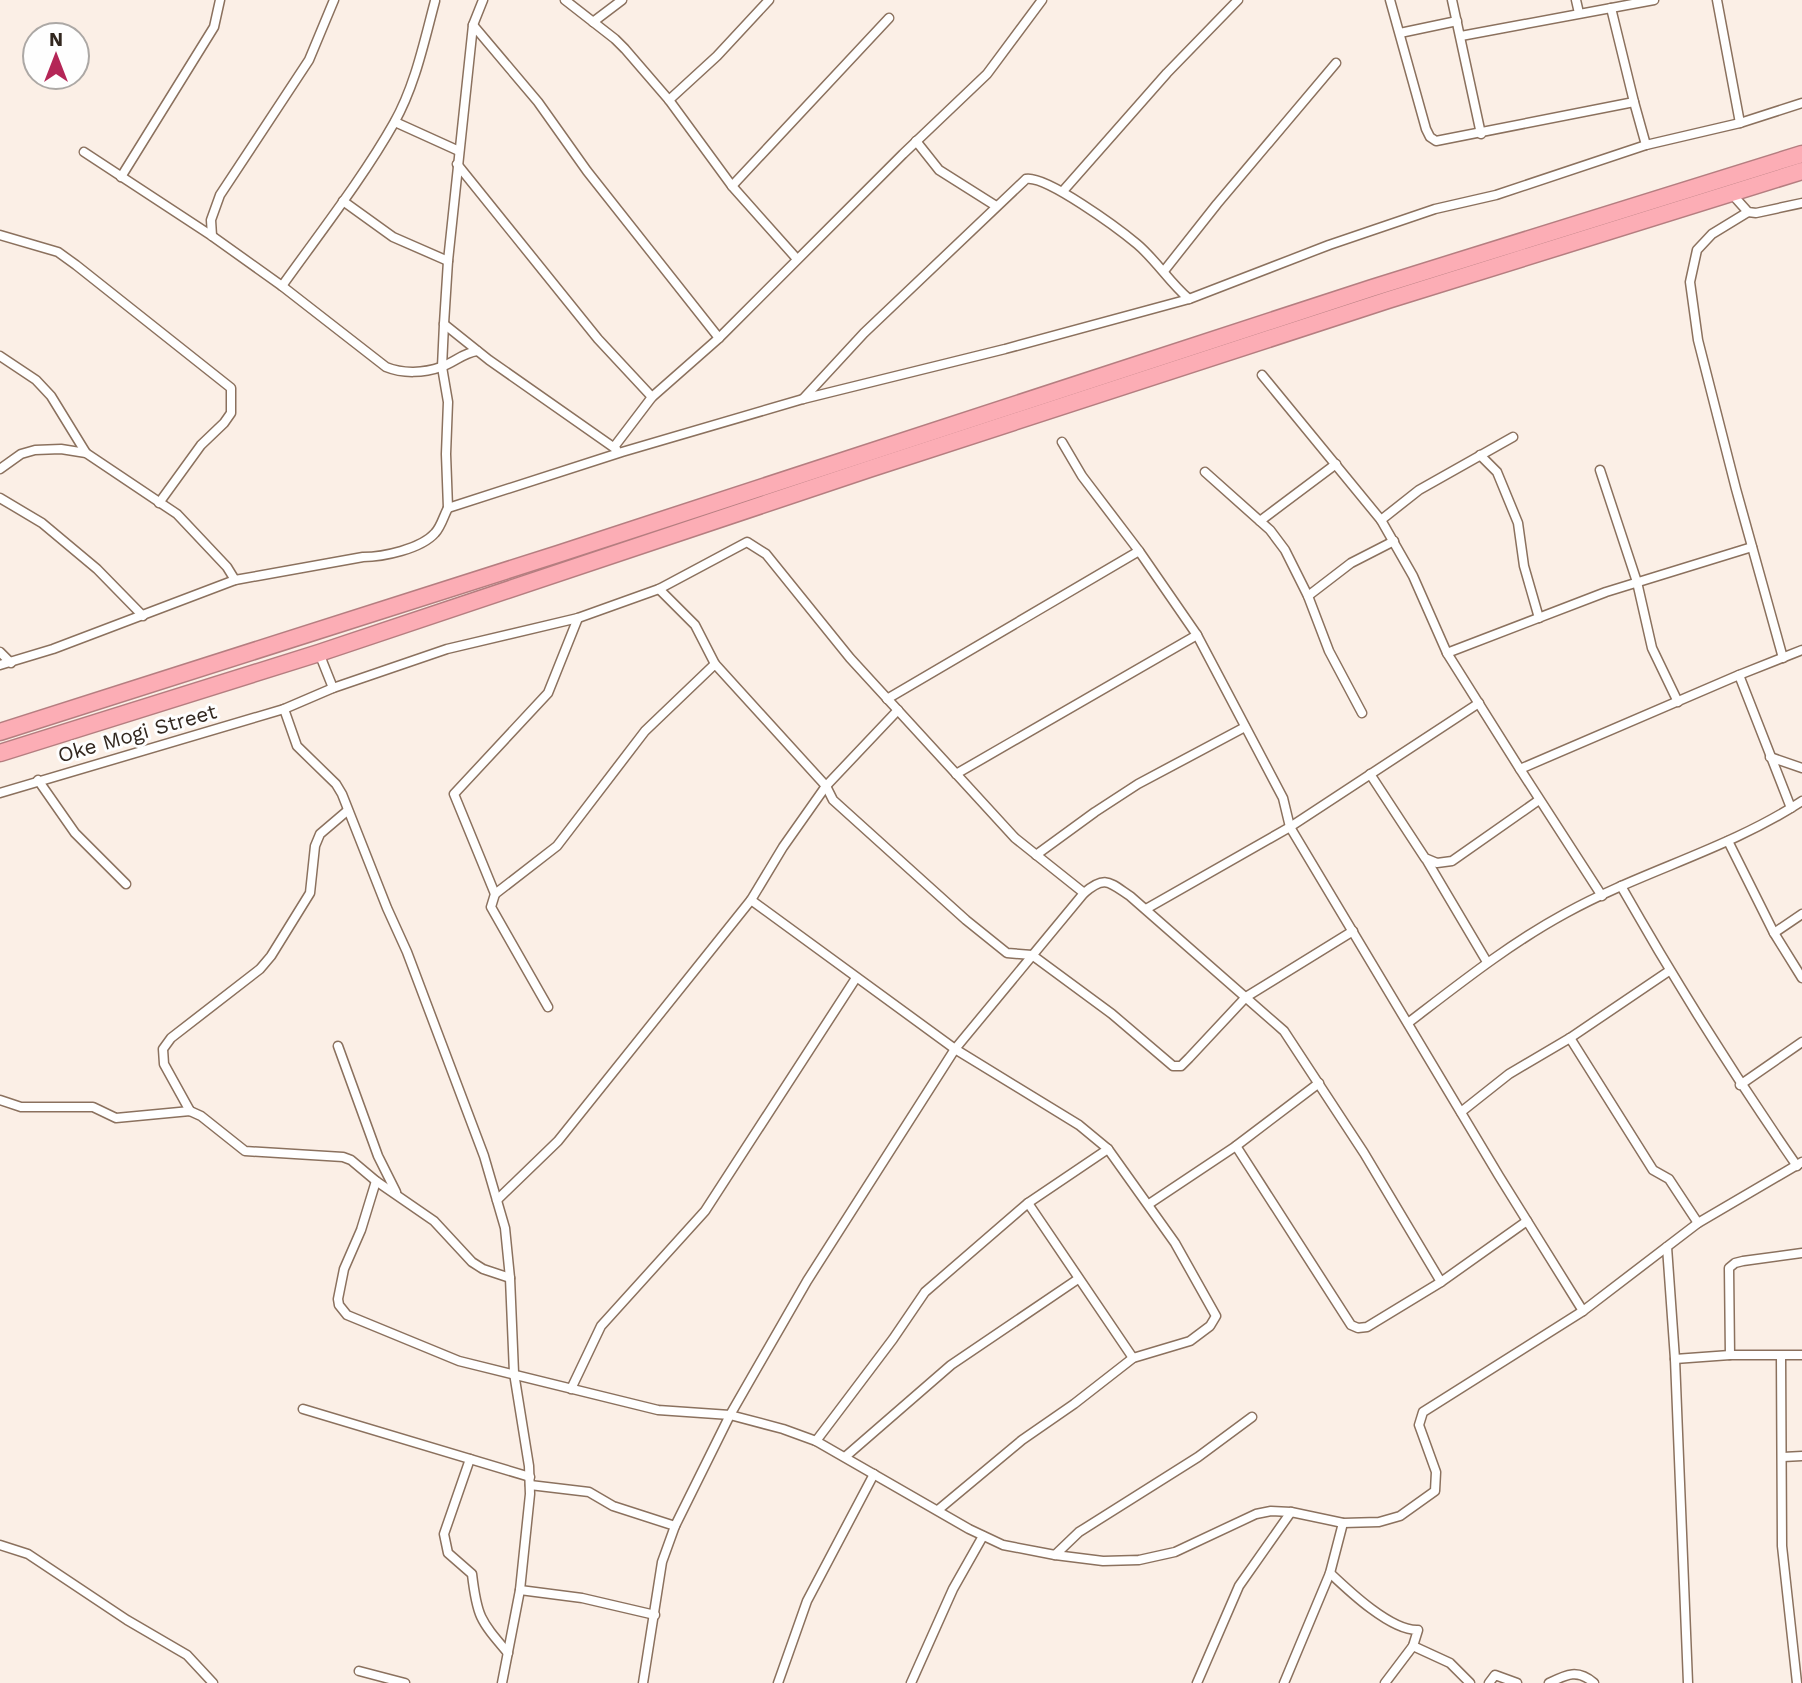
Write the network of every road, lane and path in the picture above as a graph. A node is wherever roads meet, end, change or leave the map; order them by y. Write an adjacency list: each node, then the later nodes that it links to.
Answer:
1 (220, 0): 37 (street)
2 (334, 0): 46 (street)
3 (483, 0): 20 (street)
4 (565, 0): 19 (street)
5 (622, 0): 19 (street)
6 (769, 0): 24 (street)
7 (1042, 0): 30 (street)
8 (1238, 0): 39 (street)
9 (1390, 0): 21 (street)
10 (1452, 0): 18 (street)
11 (1576, 0): 16 (street)
12 (1654, 0): 15 (street)
13 (1717, 0): 28 (street)
14 (435, 1): 27 (street)
15 (1611, 8): 16 (street); 25 (street)
16 (1579, 13): 22 (street)
17 (889, 18): 38 (street)
18 (1457, 21): 21 (street); 22 (street)
19 (593, 22): 24 (street)
20 (473, 25): 32 (street); 53 (street)
21 (1399, 33): 29 (street)
22 (1461, 36): 29 (street)
23 (1336, 63): 49 (street)
24 (670, 100): 38 (street)
25 (1634, 102): 29 (street); 31 (street)
26 (1802, 103): 28 (street)
27 (395, 122): 32 (street); 41 (street)
28 (1740, 123): 31 (street)
29 (1482, 134)
30 (916, 142): 43 (street); 47 (street)
31 (1646, 145): 51 (street)
32 (459, 151): 35 (street)
33 (84, 152): 37 (street)
34 (1802, 154): 102 (highway)
35 (457, 164): 48 (street); 58 (street)
36 (1802, 171): 40 (highway)
37 (121, 177): 46 (street)
38 (732, 186): 47 (street)
39 (1063, 191): 43 (street); 49 (street)
40 (1731, 193): 44 (street); 87 (highway)
41 (342, 201): 48 (street); 50 (street)
42 (1802, 203): 44 (street)
43 (996, 206): 59 (street)
44 (1748, 212): 75 (street)
45 (0, 235): 70 (street)
46 (212, 236): 50 (street)
47 (797, 259): 53 (street)
48 (448, 261): 52 (street)
49 (1164, 271): 51 (street)
50 (282, 286): 56 (street)
51 (1189, 299): 59 (street)
52 (444, 324): 54 (street); 56 (street)
53 (719, 338): 58 (street)
54 (477, 351): 56 (street); 62 (street)
55 (0, 356): 63 (street)
56 (442, 366): 71 (street)
57 (1262, 375): 65 (street)
58 (652, 397): 62 (street)
59 (803, 399): 62 (street)
60 (1513, 437): 64 (street)
61 (1062, 442): 76 (street)
62 (618, 449): 71 (street)
63 (86, 453): 66 (street); 70 (street)
64 (1480, 455): 72 (street); 83 (street)
65 (1336, 464): 72 (street); 73 (street)
66 (0, 469)
67 (1600, 470): 78 (street)
68 (1205, 472): 73 (street)
69 (0, 498): 81 (street)
70 (159, 503): 77 (street)
71 (448, 508): 77 (street)
72 (1381, 520): 74 (street)
73 (1260, 521): 80 (street)
74 (1394, 541): 80 (street); 88 (street)
75 (1752, 547): 78 (street); 89 (street)
76 (1139, 551): 84 (street); 95 (street)
77 (235, 580): 81 (street)
78 (1637, 582): 83 (street); 96 (street)
79 (659, 589): 82 (street, Oke Mogi Street); 91 (street); 95 (street, Oke Mogi Street)
80 (1308, 596): 100 (street)
81 (143, 616): 90 (street)
82 (578, 618): 94 (street, Oke Mogi Street); 123 (street)
83 (1539, 618): 88 (street)
84 (1197, 635): 101 (street); 107 (street)
85 (1802, 650): 89 (street)
86 (0, 652): 90 (street)
87 (319, 653): 94 (street); 103 (highway)
88 (1447, 653): 97 (street)
89 (1783, 658): 93 (street)
90 (11, 663): 92 (street)
91 (715, 664): 110 (street); 123 (street)
92 (0, 665)
93 (1739, 674): 96 (street); 104 (street)
94 (333, 688): 98 (street, Oke Mogi Street)
95 (887, 699): 99 (street)
96 (1678, 702): 106 (street)
97 (1479, 703): 106 (street); 108 (street)
98 (284, 709): 109 (street, Oke Mogi Street); 115 (street)
99 (898, 710): 107 (street); 110 (street)
100 (1362, 713)
101 (1245, 727): 116 (street); 118 (street)
102 (0, 732)
103 (0, 753)
104 (1770, 757): 105 (street); 114 (street)
105 (1802, 768)
106 (1520, 769): 112 (street)
107 (956, 774): 118 (street)
108 (1370, 774): 116 (street); 119 (street)
109 (37, 780): 111 (street, Oke Mogi Street); 120 (street)
110 (826, 786): 125 (street); 130 (street)
111 (0, 793)
112 (1539, 800): 119 (street); 124 (street)
113 (1802, 801): 114 (street)
114 (1791, 808): 117 (street)
115 (347, 811): 145 (street); 152 (street)
116 (1290, 827): 126 (street); 128 (street)
117 (1728, 841): 121 (street); 129 (street)
118 (1036, 855): 122 (street)
119 (1425, 858): 131 (street)
120 (126, 884)
121 (1622, 886): 124 (street); 132 (street)
122 (1084, 893): 126 (street); 130 (street)
123 (495, 894): 136 (street)
124 (1602, 896): 131 (street)
125 (751, 900): 133 (street); 152 (street)
126 (1146, 909): 135 (street)
127 (1802, 914): 129 (street)
128 (1353, 931): 135 (street); 137 (street)
129 (1773, 933): 134 (street)
130 (1032, 955): 135 (street); 141 (street)
131 (1487, 962): 137 (street)
132 (1669, 971): 138 (street); 143 (street)
133 (856, 978): 141 (street); 169 (street)
134 (1802, 978)
135 (1246, 997): 142 (street)
136 (548, 1007)
137 (1408, 1023): 146 (street)
138 (1570, 1038): 146 (street); 156 (street)
139 (1802, 1042): 143 (street)
140 (338, 1045): 151 (street)
141 (955, 1049): 148 (street); 171 (street)
142 (1319, 1083): 147 (street); 161 (street)
143 (1740, 1085): 149 (street)
144 (0, 1100): 145 (street)
145 (190, 1111): 150 (street)
146 (1461, 1112): 155 (street)
147 (1236, 1146): 154 (street); 161 (street)
148 (1108, 1149): 153 (street); 154 (street)
149 (1799, 1164): 156 (street)
150 (376, 1181): 151 (street); 168 (street)
151 (396, 1192): 159 (street)
152 (498, 1200): 159 (street)
153 (1028, 1203): 160 (street); 173 (street)
154 (1149, 1204): 166 (street)
155 (1527, 1221): 161 (street); 162 (street)
156 (1698, 1223): 157 (street)
157 (1667, 1247): 162 (street); 167 (street)
158 (1802, 1253): 163 (street)
159 (510, 1278): 168 (street)
160 (1079, 1279): 166 (street); 175 (street)
161 (1441, 1282)
162 (1583, 1311): 182 (street)
163 (1730, 1355): 165 (street); 167 (street)
164 (1802, 1355): 165 (street)
165 (1781, 1356): 176 (street)
166 (1133, 1358): 180 (street)
167 (1675, 1359): 207 (street)
168 (514, 1373): 169 (street); 179 (street)
169 (571, 1388): 171 (street)
170 (303, 1409): 177 (street)
171 (730, 1415): 173 (street); 183 (street)
172 (1252, 1417): 186 (street)
173 (816, 1441): 175 (street)
174 (1802, 1456): 176 (street)
175 (845, 1457): 178 (street)
176 (1783, 1457): 208 (street)
177 (470, 1459): 179 (street); 191 (street)
178 (874, 1474): 180 (street); 197 (street)
179 (530, 1481): 183 (street); 188 (street)
180 (938, 1510): 184 (street)
181 (1291, 1512): 182 (street); 186 (street); 199 (street)
182 (1343, 1523): 187 (street)
183 (675, 1526): 189 (street)
184 (983, 1536): 186 (street); 198 (street)
185 (0, 1545): 193 (street)
186 (1055, 1555)
187 (1330, 1573): 190 (street); 200 (street)
188 (520, 1590): 189 (street); 191 (street)
189 (655, 1615): 196 (street)
190 (1413, 1646): 201 (street); 202 (street)
191 (508, 1653): 195 (street)
192 (359, 1671): 194 (street)
193 (213, 1683)
194 (405, 1683)
195 (502, 1683)
196 (643, 1683)
197 (778, 1683)
198 (911, 1683)
199 (1197, 1683)
200 (1284, 1683)
201 (1385, 1683)
202 (1470, 1683)
203 (1489, 1683): 204 (street)
204 (1517, 1683)
205 (1549, 1683): 206 (street)
206 (1594, 1683)
207 (1688, 1683)
208 (1797, 1683)

